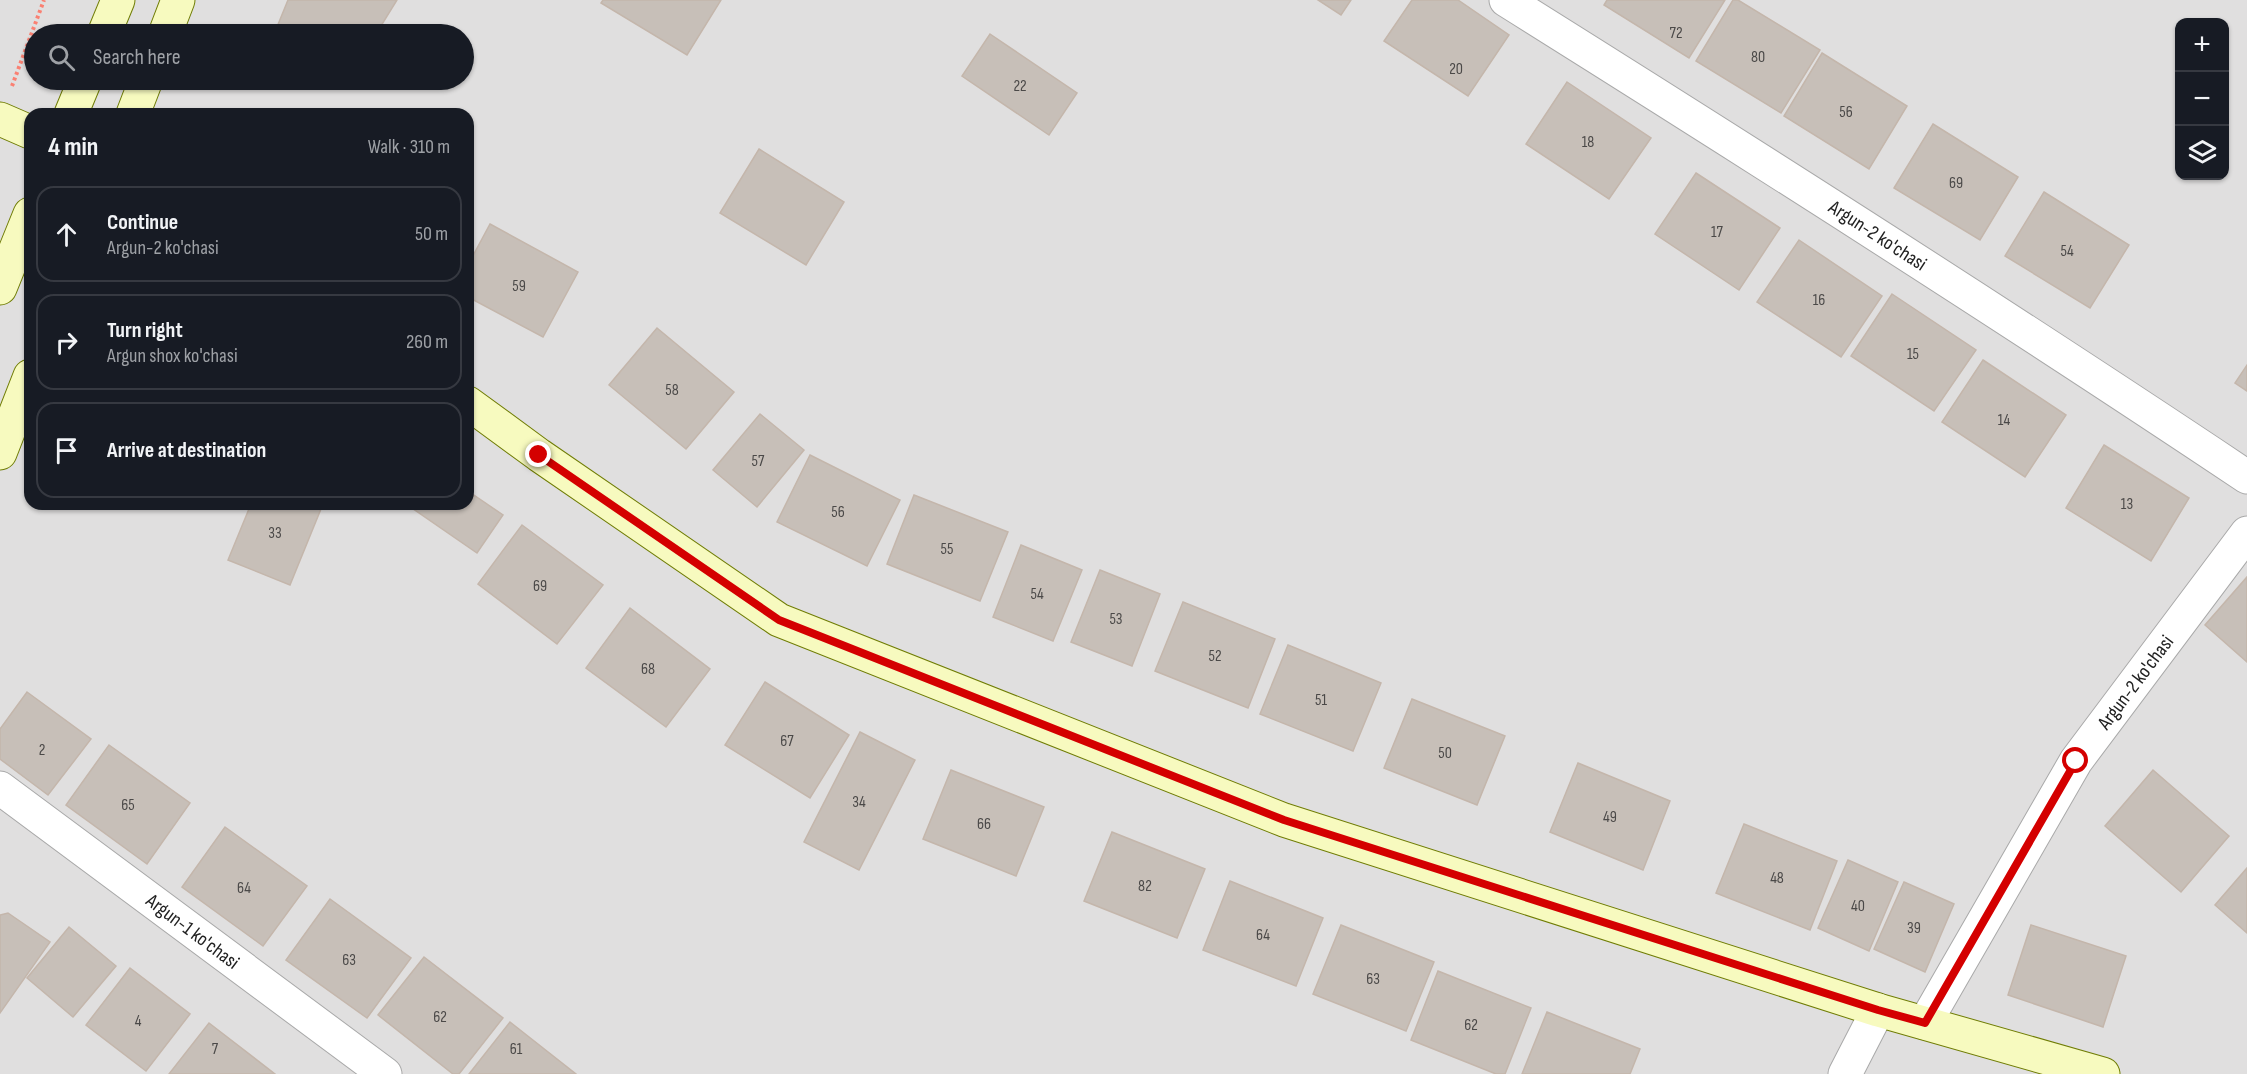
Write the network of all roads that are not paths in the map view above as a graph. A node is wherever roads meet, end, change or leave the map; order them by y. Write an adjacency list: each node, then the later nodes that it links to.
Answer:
1 (118, 0): 4 (street)
2 (178, 0): 5 (street)
3 (1506, 0): 17 (street, Argun-2 ko'chasi)
4 (108, 24)
5 (169, 24)
6 (81, 90): 9 (street)
7 (143, 90): 10 (street)
8 (4, 108): 11 (street)
9 (73, 108)
10 (135, 108)
11 (24, 126)
12 (24, 229): 13 (street)
13 (0, 288)
14 (24, 391): 16 (street)
15 (474, 407): 20 (street)
16 (0, 453)
17 (2247, 477)
18 (2247, 533): 21 (street, Argun-2 ko'chasi)
19 (0, 788): 22 (street, Argun-1 ko'chasi)
20 (1878, 1010): 21 (street); 23 (street)
21 (1925, 1023): 24 (street)
22 (385, 1074)
23 (1845, 1074)
24 (2103, 1074)

